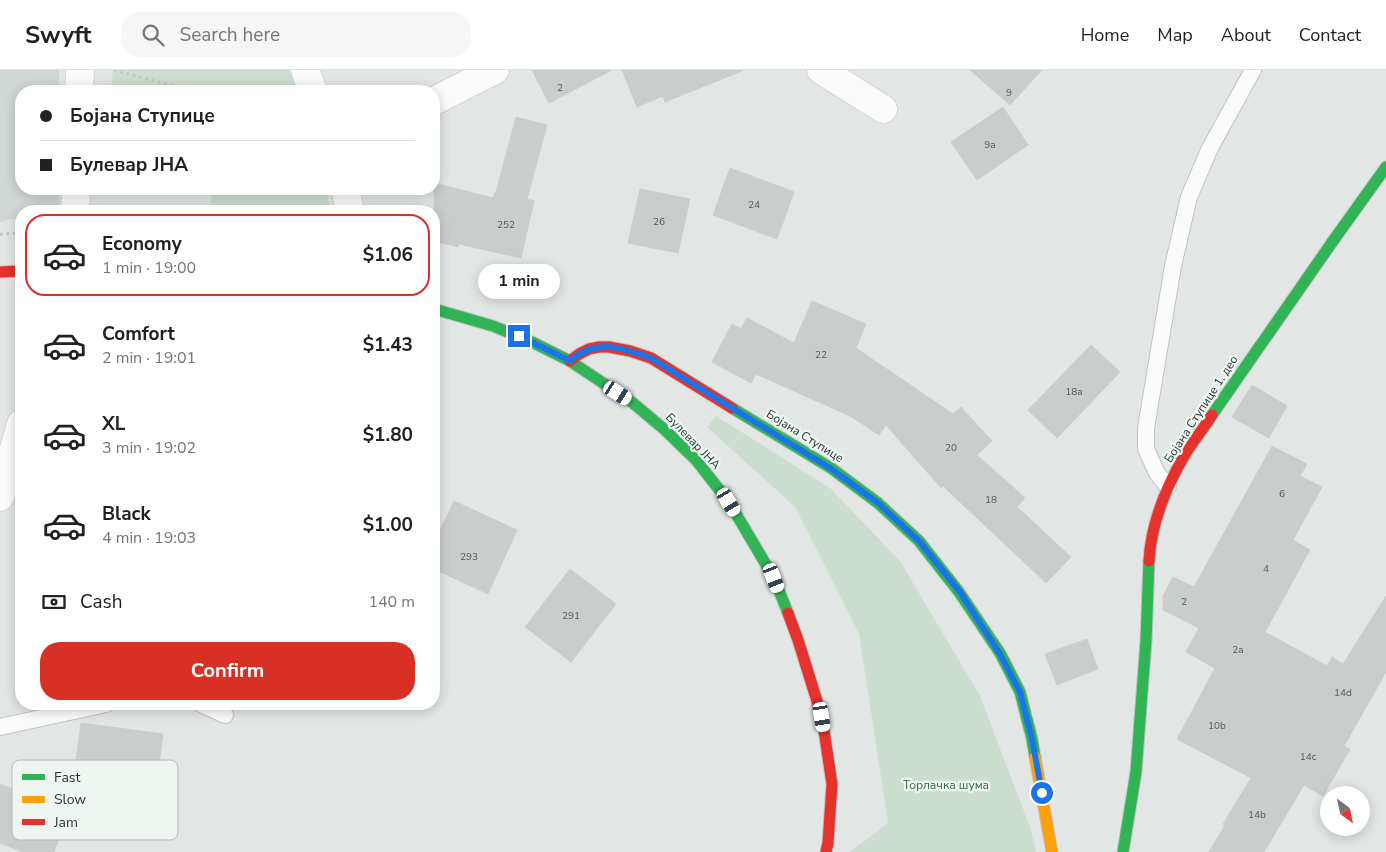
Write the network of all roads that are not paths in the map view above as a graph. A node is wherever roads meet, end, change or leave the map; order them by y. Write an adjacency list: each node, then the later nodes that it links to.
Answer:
1 (80, 70): 6 (street)
2 (305, 70): 7 (street)
3 (495, 70): 8 (street)
4 (821, 70): 9 (street)
5 (1253, 70): 16 (lane)
6 (79, 85)
7 (311, 85)
8 (440, 98)
9 (883, 108)
10 (1386, 167): 16 (street, Бојана Ступице 1. део)
11 (15, 271): 12 (street)
12 (0, 272)
13 (440, 311): 14 (street, Булевар ЈНА)
14 (570, 361): 22 (street, Булевар ЈНА); 23 (street, Бојана Ступице)
15 (15, 445): 17 (street)
16 (1168, 487): 24 (street, Бојана Ступице 1. део)
17 (0, 497)
18 (80, 710): 21 (lane)
19 (214, 710): 20 (lane)
20 (225, 715)
21 (0, 728)
22 (826, 852)
23 (1052, 852)
24 (1123, 852)

